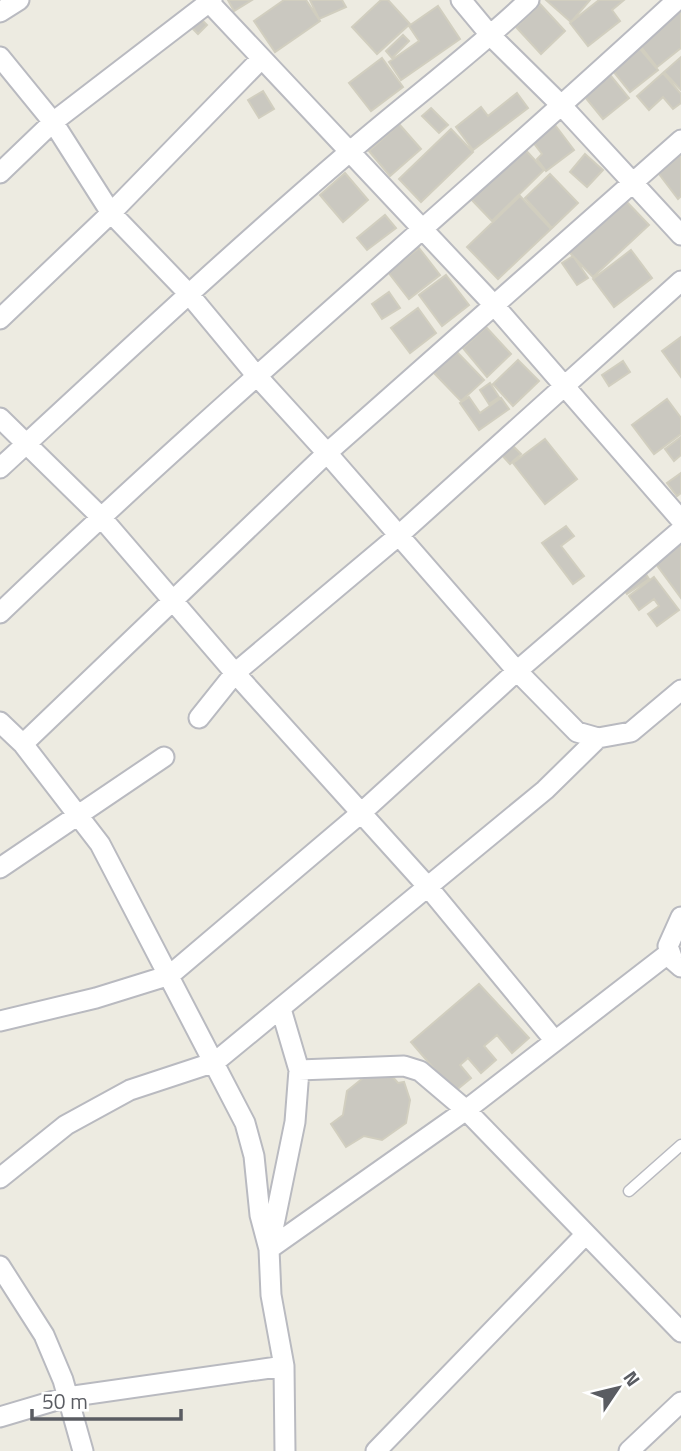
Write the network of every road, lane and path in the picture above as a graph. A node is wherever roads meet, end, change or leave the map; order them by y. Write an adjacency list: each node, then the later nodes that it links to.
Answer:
1 (19, 0): 6 (street)
2 (461, 0): 7 (street)
3 (529, 0): 7 (street)
4 (677, 0): 10 (street)
5 (210, 1): 9 (street); 11 (street)
6 (0, 12)
7 (491, 36): 10 (street); 13 (street)
8 (0, 57): 11 (street)
9 (260, 60): 13 (street); 16 (street)
10 (562, 106): 15 (street); 17 (street)
11 (53, 122): 14 (street); 16 (street)
12 (681, 140): 15 (street)
13 (349, 152): 17 (street); 20 (street)
14 (0, 173)
15 (634, 183): 18 (street); 21 (street)
16 (111, 213): 20 (street); 22 (street)
17 (424, 229): 21 (street); 23 (street)
18 (681, 235)
19 (681, 281): 24 (street)
20 (188, 293): 23 (street); 26 (street)
21 (493, 304): 24 (street); 27 (street)
22 (0, 319)
23 (256, 375): 27 (street); 29 (street)
24 (566, 385): 30 (street); 32 (street)
25 (0, 418): 26 (street)
26 (26, 444): 28 (street); 29 (street)
27 (327, 453): 32 (street); 33 (street)
28 (0, 468)
29 (100, 516): 33 (street); 34 (street)
30 (681, 520)
31 (681, 530): 35 (street)
32 (398, 536): 35 (street); 36 (street)
33 (174, 600): 36 (street); 41 (street)
34 (0, 613)
35 (517, 671): 40 (street); 43 (street)
36 (235, 673): 38 (street); 43 (street)
37 (681, 690): 40 (street)
38 (199, 718)
39 (0, 722): 41 (street)
40 (598, 738): 46 (street)
41 (23, 744): 44 (street)
42 (164, 757): 44 (street)
43 (362, 813): 46 (street); 49 (street)
44 (80, 816): 45 (street); 49 (street)
45 (0, 868)
46 (428, 887): 50 (street); 52 (street)
47 (681, 917): 48 (street)
48 (675, 960): 52 (street)
49 (170, 975): 51 (street); 53 (street)
50 (281, 1009): 53 (street); 54 (street)
51 (0, 1021)
52 (555, 1041): 55 (street)
53 (215, 1062): 57 (street); 60 (street)
54 (299, 1069): 55 (street); 60 (street)
55 (467, 1110): 59 (street); 60 (street)
56 (681, 1145): 58 (lane)
57 (0, 1178)
58 (629, 1191)
59 (585, 1235): 62 (street); 69 (street)
60 (269, 1249): 63 (street)
61 (0, 1266): 64 (street)
62 (681, 1332)
63 (284, 1366): 64 (street); 68 (street)
64 (67, 1397): 66 (street); 67 (street)
65 (681, 1402): 70 (street)
66 (0, 1417)
67 (83, 1451)
68 (285, 1451)
69 (376, 1451)
70 (629, 1451)

